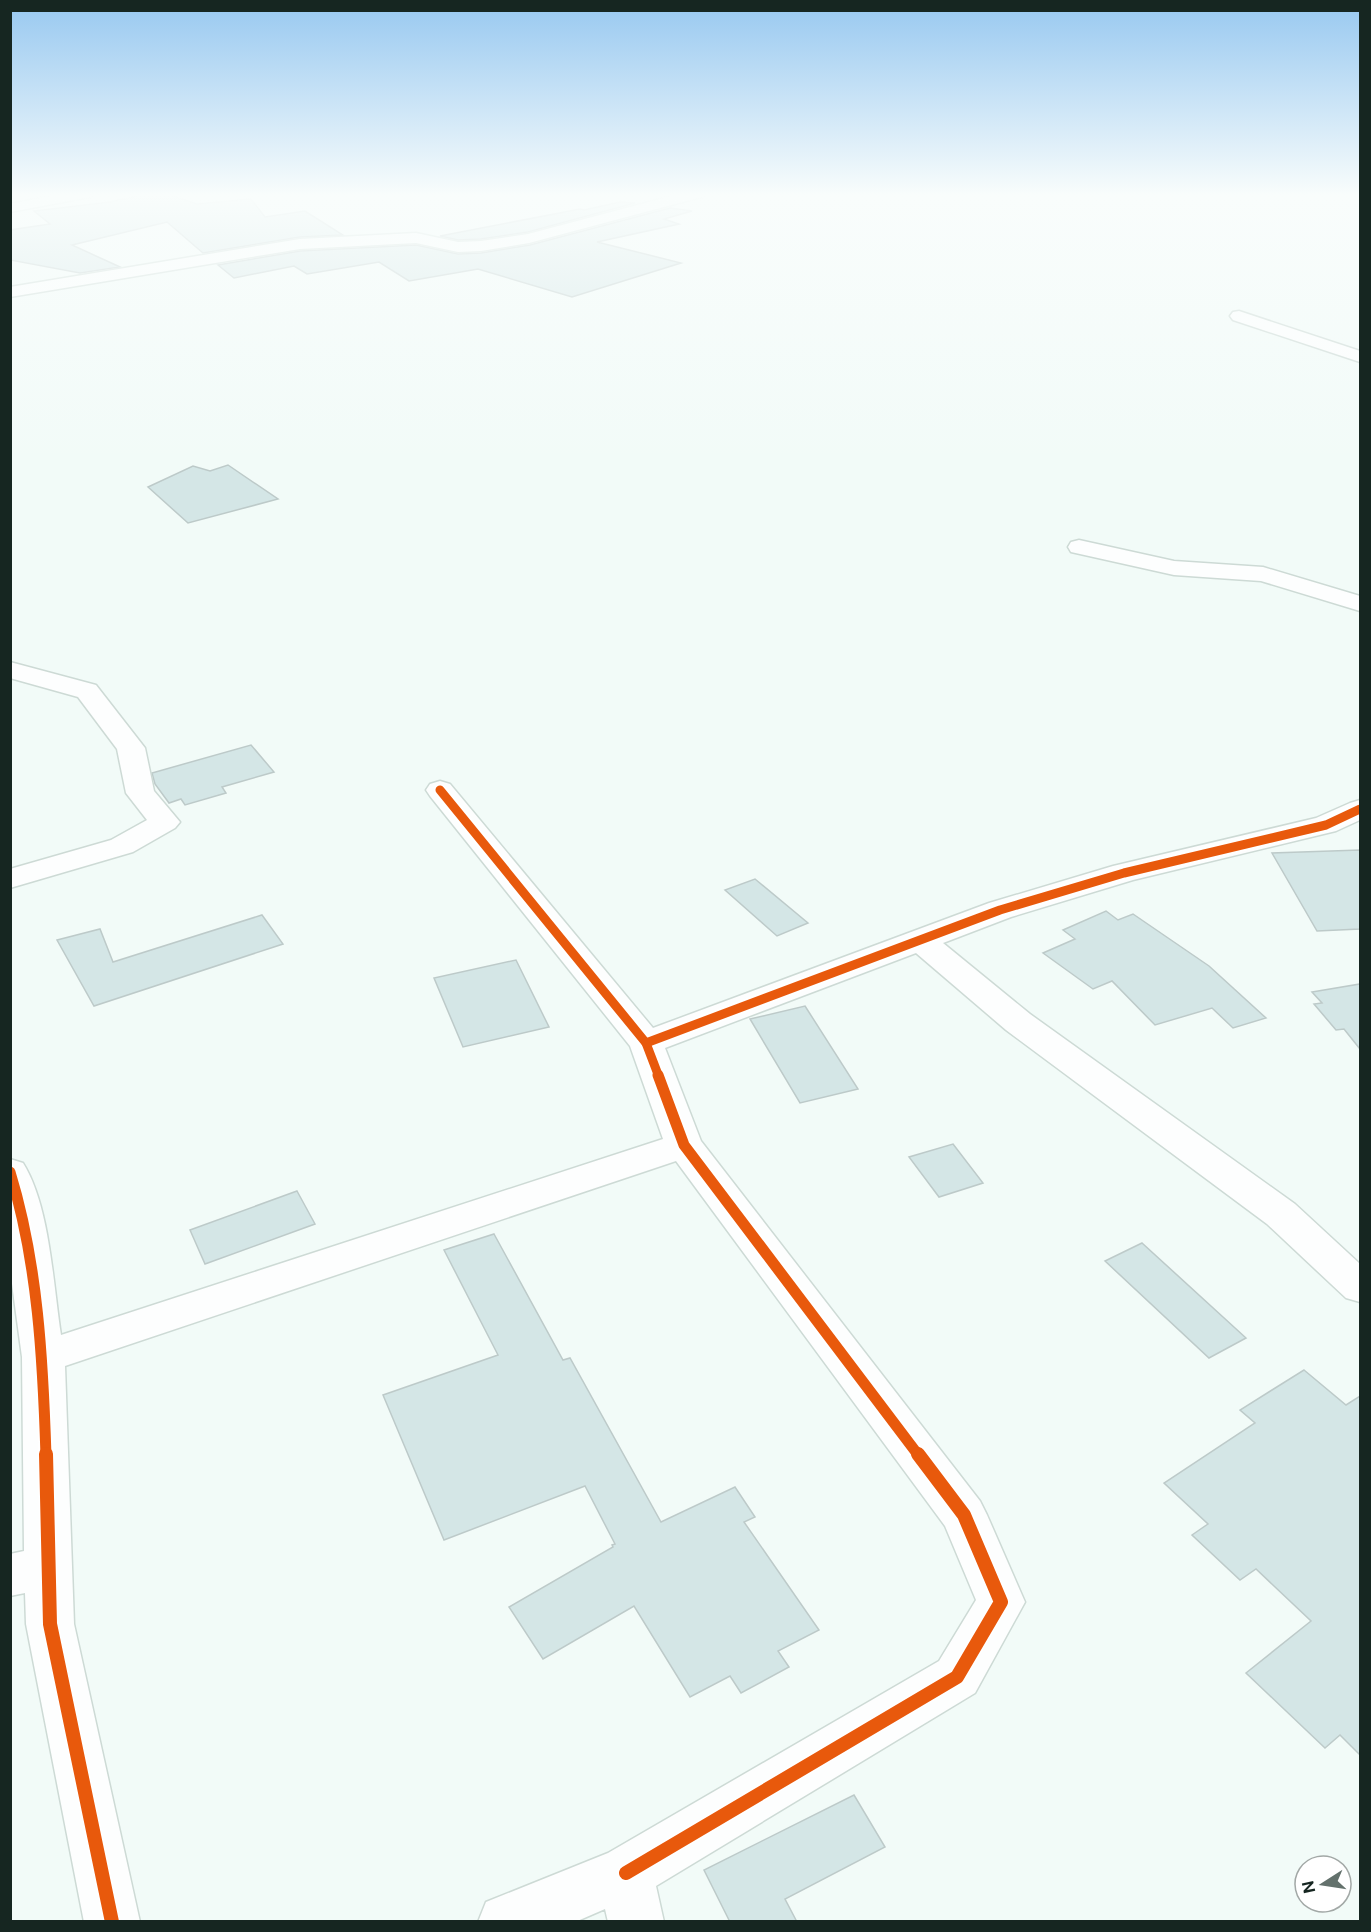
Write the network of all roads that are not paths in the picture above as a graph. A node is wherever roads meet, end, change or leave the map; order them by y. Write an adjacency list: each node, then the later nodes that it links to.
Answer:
1 (63, 283): 2 (street)
2 (10, 292)
3 (1239, 316): 4 (street)
4 (1360, 357)
5 (1079, 547): 6 (street)
6 (1360, 604)
7 (10, 669): 10 (street)
8 (440, 790): 12 (street)
9 (1360, 809): 11 (street)
10 (10, 879)
11 (921, 942): 12 (street); 15 (street)
12 (646, 1043): 13 (street)
13 (684, 1145): 16 (street); 18 (street)
14 (10, 1173): 16 (street)
15 (1360, 1287)
16 (43, 1357): 17 (street)
17 (29, 1571): 19 (street)
18 (631, 1898): 20 (street)
19 (112, 1922)
20 (506, 1922)

